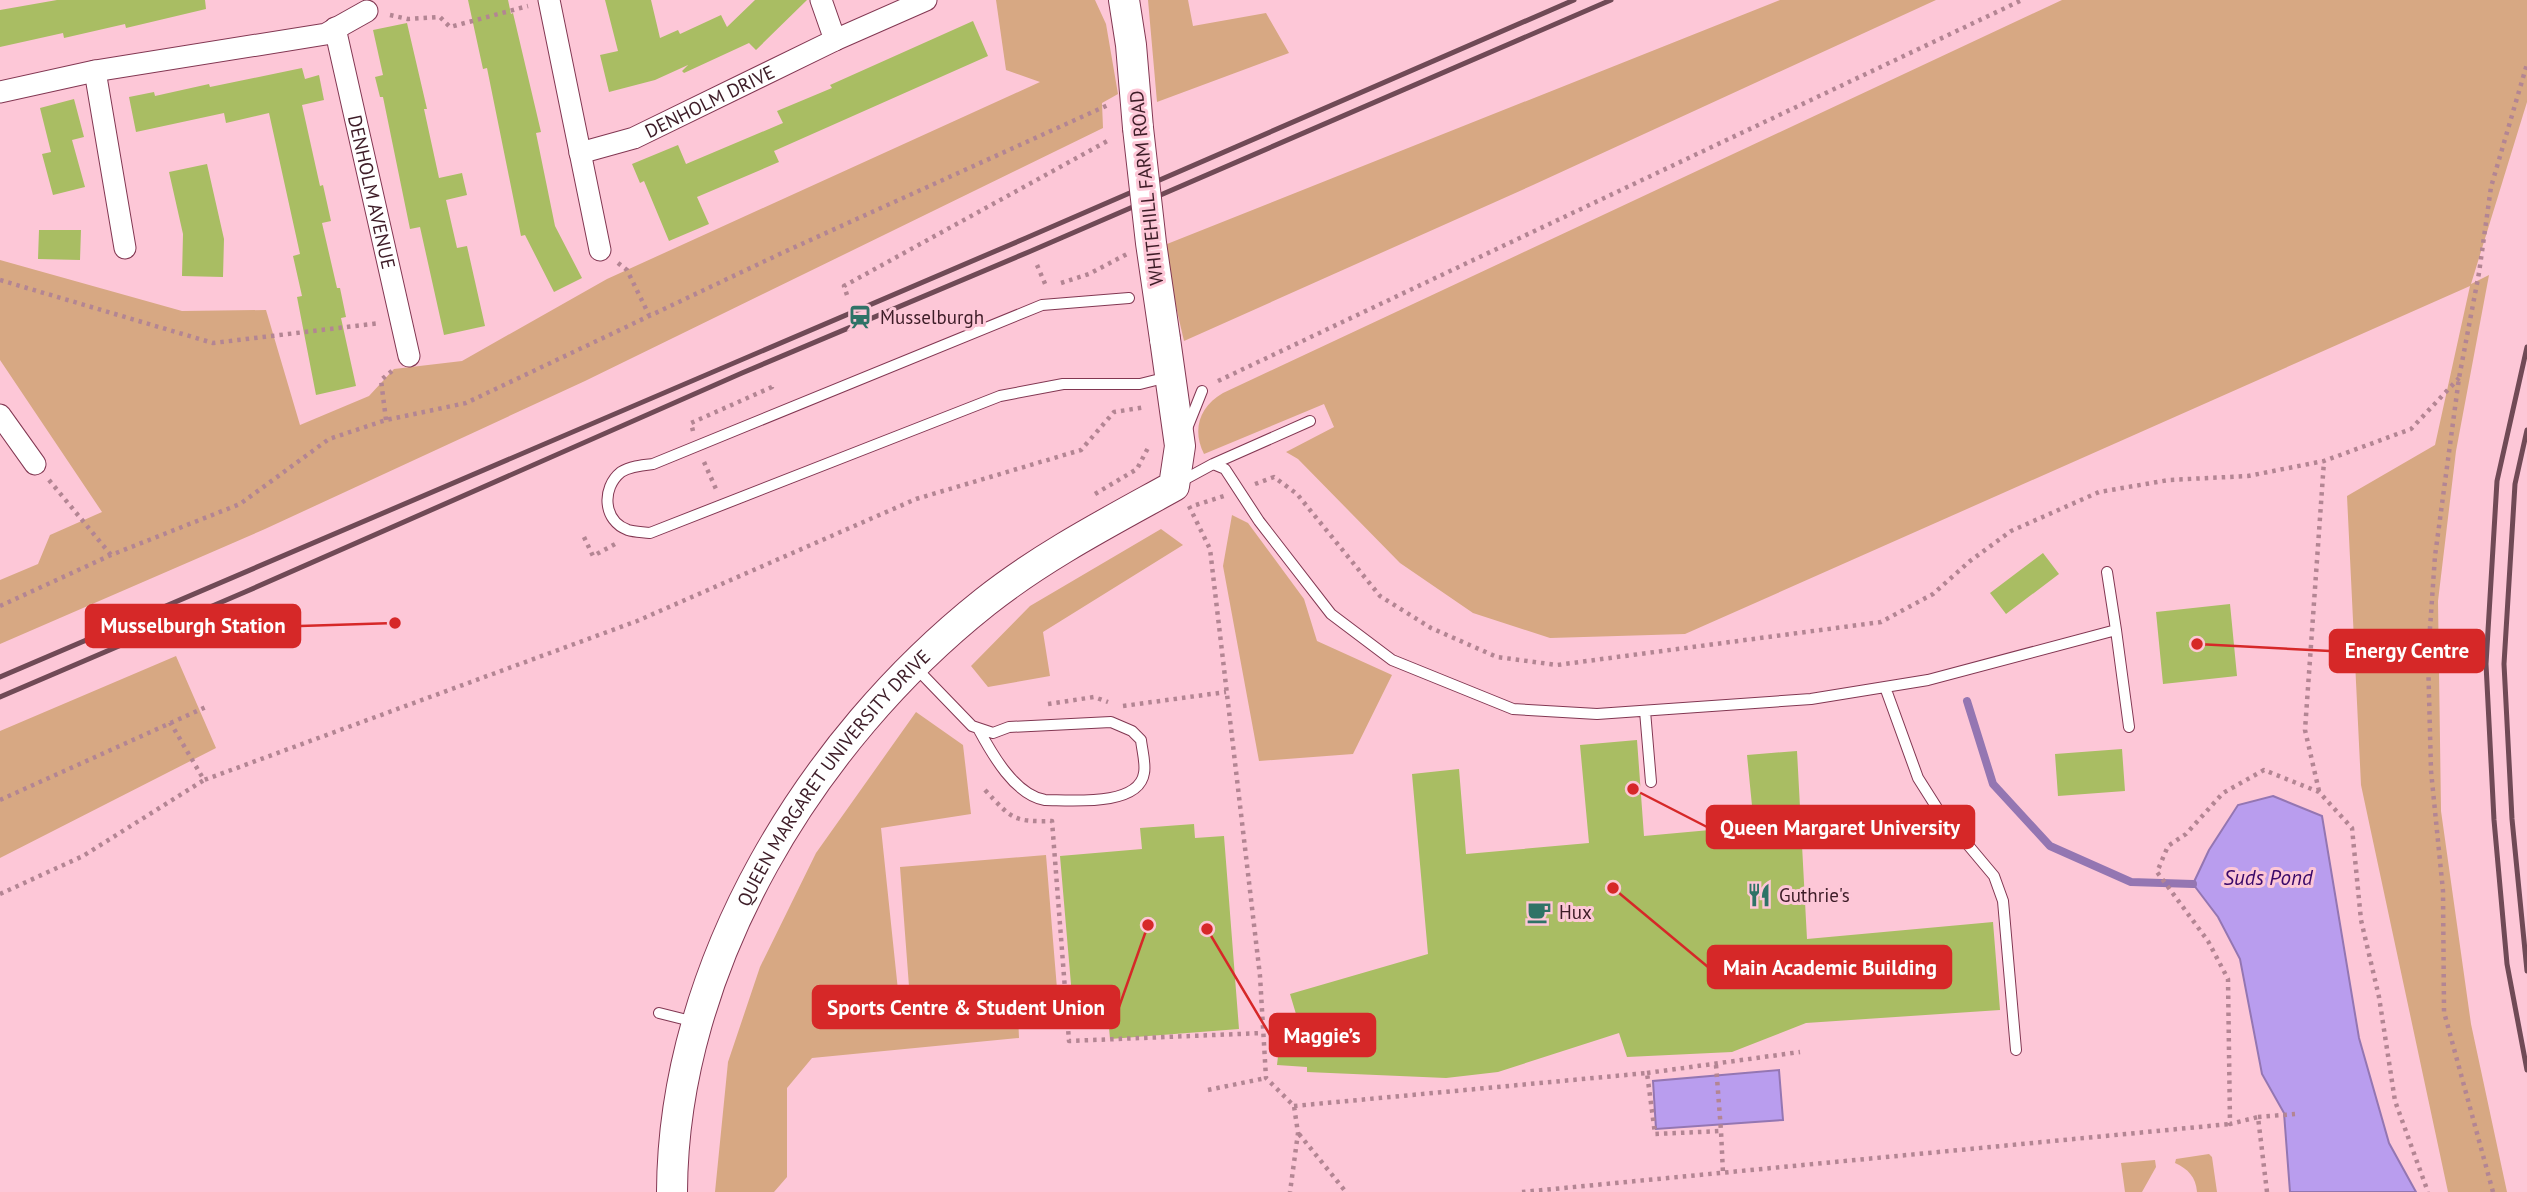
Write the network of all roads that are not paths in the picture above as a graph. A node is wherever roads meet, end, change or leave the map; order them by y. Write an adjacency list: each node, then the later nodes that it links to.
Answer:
1 (549, 0): 10 (street)
2 (821, 0): 7 (street)
3 (926, 0): 7 (street, DENHOLM DRIVE)
4 (1124, 0): 15 (street, WHITEHILL FARM ROAD, bridge)
5 (367, 10): 6 (street)
6 (335, 28): 8 (street); 14 (street, DENHOLM AVENUE)
7 (835, 40): 10 (street, DENHOLM DRIVE)
8 (95, 71): 9 (street); 11 (street)
9 (0, 92)
10 (580, 153): 12 (street)
11 (125, 248)
12 (600, 250)
13 (1129, 298): 15 (lane)
14 (409, 356)
15 (1171, 376): 19 (street, WHITEHILL FARM ROAD)
16 (1202, 391): 19 (lane)
17 (0, 415): 20 (street)
18 (1310, 421): 21 (lane)
19 (1180, 446): 22 (street, WHITEHILL FARM ROAD)
20 (35, 464)
21 (1213, 464): 22 (lane); 27 (lane)
22 (1182, 496): 25 (street, QUEEN MARGARET UNIVERSITY DRIVE)
23 (2107, 572): 24 (lane)
24 (2116, 630): 26 (lane); 28 (lane)
25 (913, 665): 29 (lane); 32 (street, QUEEN MARGARET UNIVERSITY DRIVE)
26 (1885, 687): 27 (lane); 33 (lane)
27 (1645, 711): 30 (lane)
28 (2129, 727)
29 (979, 730): 29 (lane)
30 (1650, 782)
31 (659, 1013): 32 (lane)
32 (697, 1022): 34 (street, QUEEN MARGARET UNIVERSITY DRIVE)
33 (2016, 1050)
34 (672, 1192)

